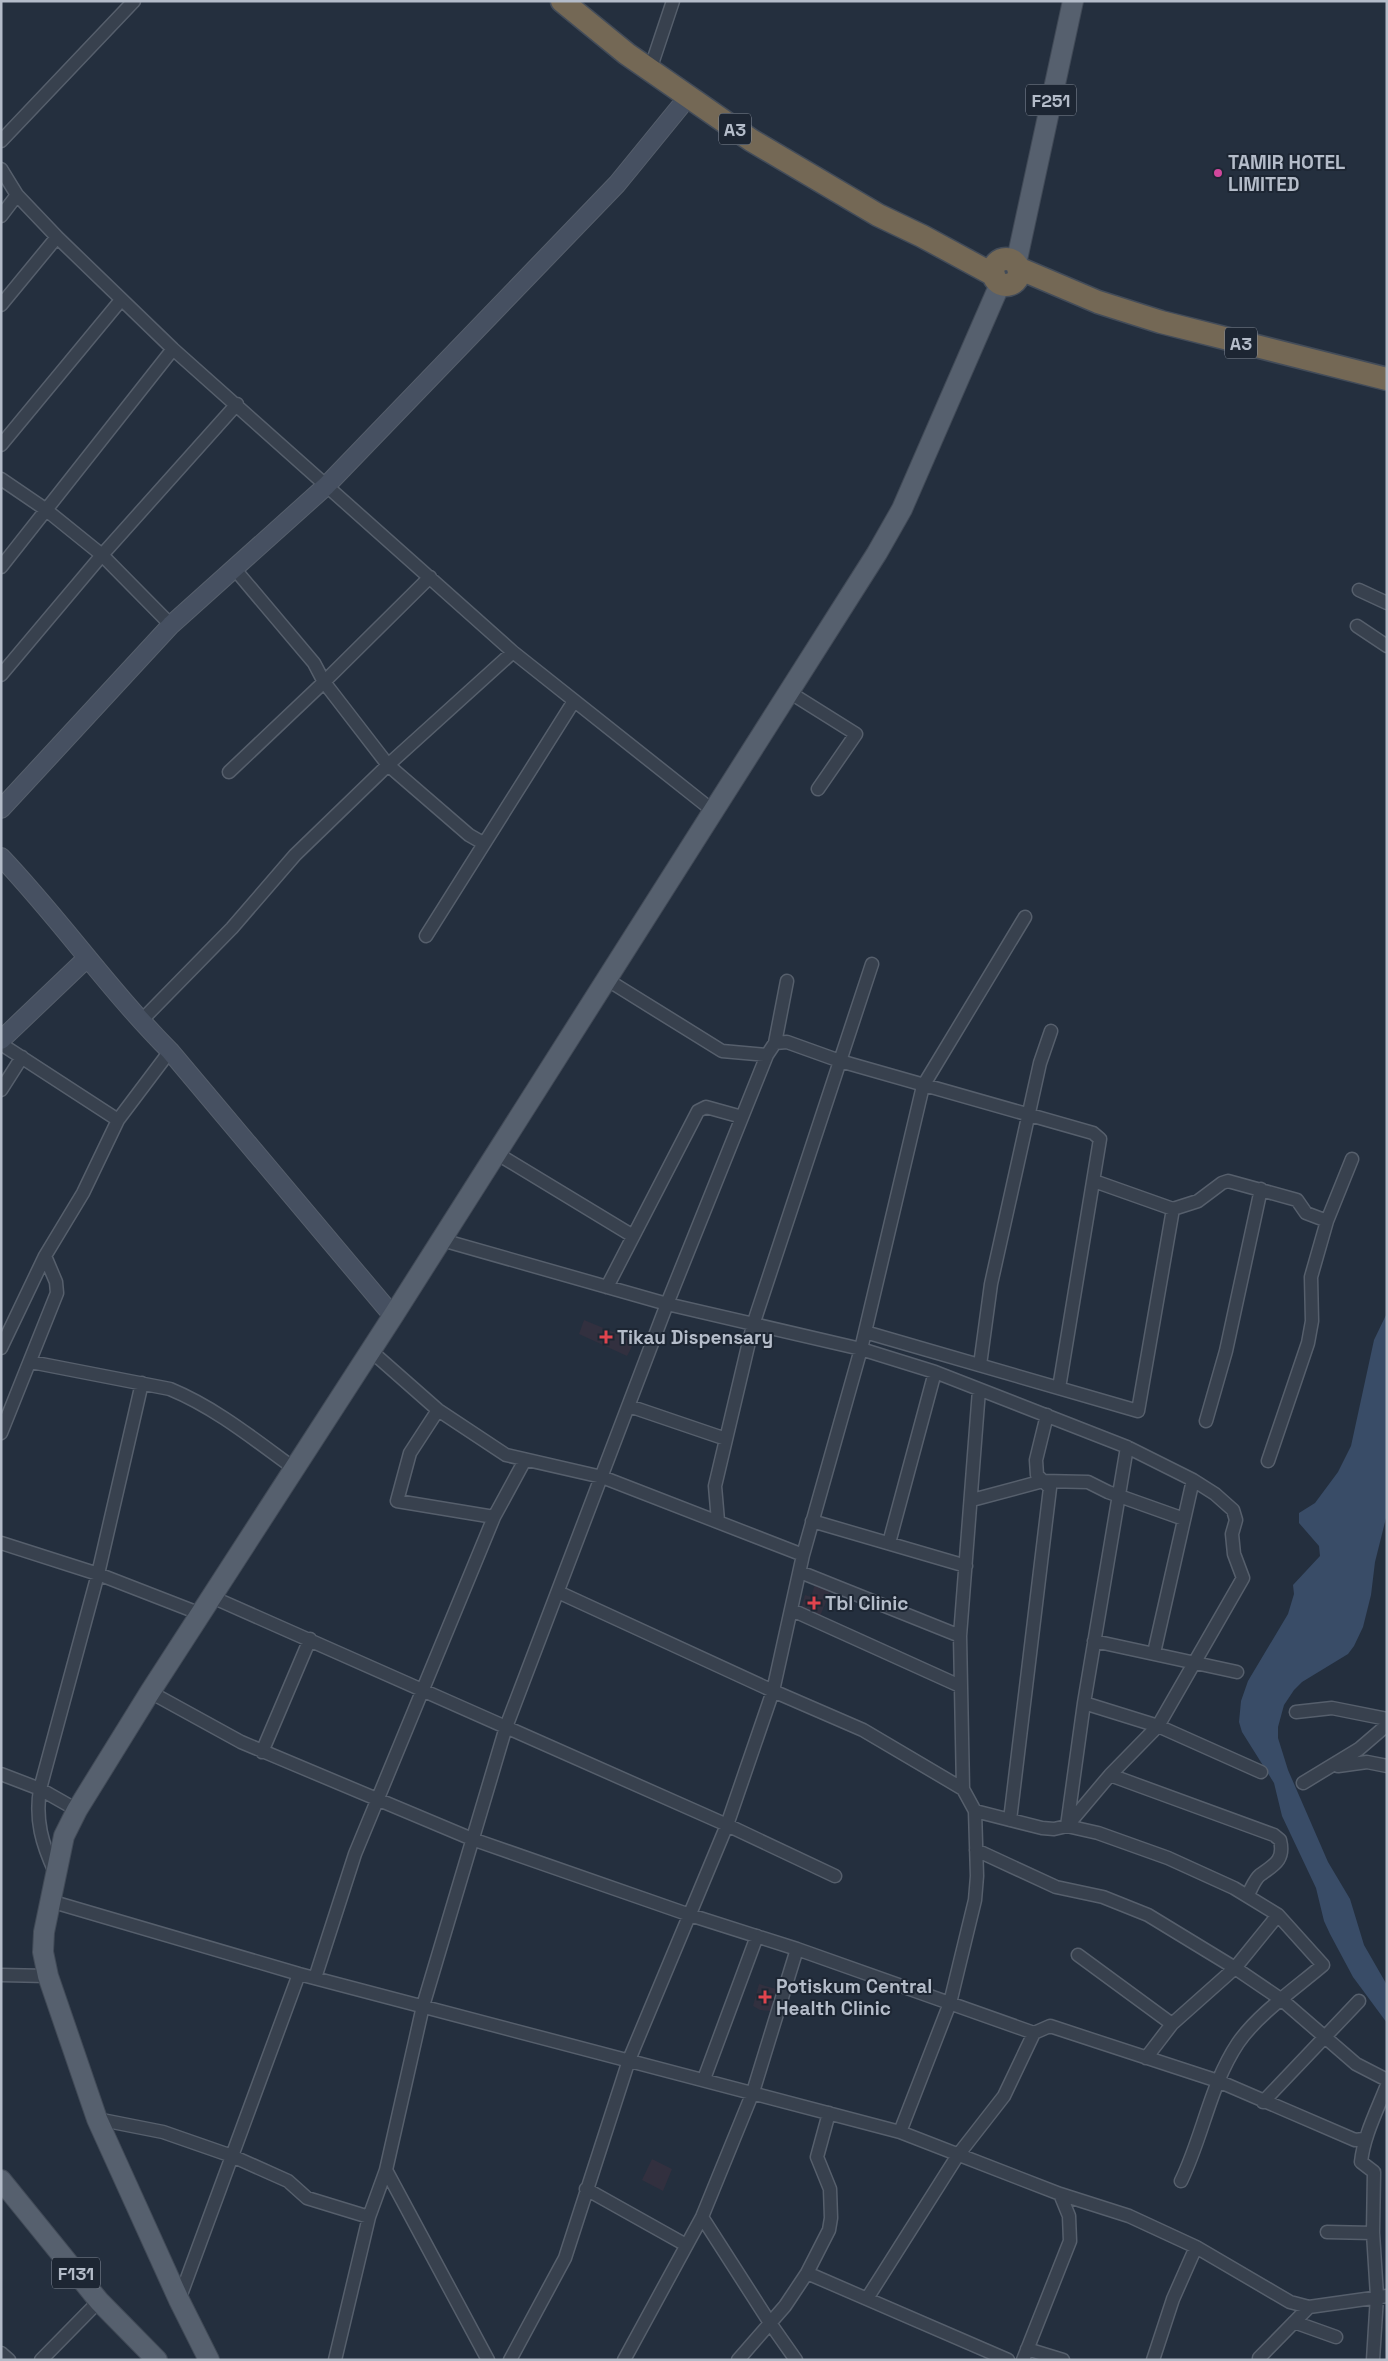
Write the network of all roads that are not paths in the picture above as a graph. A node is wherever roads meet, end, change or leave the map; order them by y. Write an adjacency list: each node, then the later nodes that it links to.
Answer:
1 (134, 1): 7 (street)
2 (562, 1): 5 (highway, A3)
3 (673, 1): 5 (street)
4 (1073, 1): 12 (main road, F251)
5 (650, 70): 6 (highway, A3)
6 (688, 98): 12 (highway, A3); 20 (street)
7 (1, 140)
8 (1, 169): 9 (street)
9 (17, 195): 10 (street); 11 (street)
10 (1, 216)
11 (57, 237): 13 (street); 14 (street)
12 (1006, 271): 16 (highway, A3); 34 (main road)
13 (121, 300): 15 (street); 18 (street)
14 (1, 305)
15 (173, 348): 17 (street); 21 (street)
16 (1387, 379)
17 (237, 404): 20 (street); 22 (street)
18 (1, 445)
19 (1, 479): 21 (street)
20 (326, 486): 24 (street); 25 (street)
21 (46, 509): 22 (street); 23 (street)
22 (102, 555): 28 (street); 32 (street)
23 (1, 567)
24 (234, 567): 28 (street); 33 (street)
25 (430, 577): 31 (street); 33 (street)
26 (1359, 590): 27 (street)
27 (1387, 603)
28 (171, 625): 39 (street)
29 (1357, 626): 30 (street)
30 (1387, 646)
31 (513, 652): 35 (street); 36 (street)
32 (1, 675)
33 (324, 682): 36 (street); 37 (street)
34 (789, 692): 38 (street); 40 (main road)
35 (574, 701): 40 (street); 41 (street)
36 (388, 765): 41 (street); 49 (street)
37 (229, 772)
38 (818, 789)
39 (1, 809)
40 (712, 810): 47 (main road)
41 (483, 843): 44 (street)
42 (1, 857): 45 (street)
43 (1025, 917): 58 (street)
44 (426, 936)
45 (86, 958): 49 (street); 51 (street)
46 (872, 964): 57 (street)
47 (606, 979): 55 (street); 63 (main road)
48 (787, 981): 52 (street)
49 (140, 1022): 54 (street)
50 (1051, 1031): 60 (street)
51 (1, 1040)
52 (776, 1043): 55 (street); 57 (street)
53 (1, 1044): 56 (street)
54 (170, 1051): 62 (street); 74 (street)
55 (767, 1055): 61 (street)
56 (22, 1057): 59 (street); 62 (street)
57 (840, 1061): 58 (street); 75 (street)
58 (923, 1086): 60 (street); 76 (street)
59 (1, 1090)
60 (1028, 1116): 65 (street); 81 (street)
61 (742, 1117): 69 (street); 73 (street)
62 (118, 1120): 71 (street)
63 (496, 1154): 69 (street); 70 (main road)
64 (1352, 1158): 68 (street)
65 (1094, 1181): 67 (street); 84 (street)
66 (1261, 1189): 67 (street); 68 (street); 89 (street)
67 (1173, 1210): 84 (street)
68 (1327, 1221): 94 (street)
69 (633, 1236): 72 (street)
70 (442, 1240): 72 (street); 74 (main road)
71 (45, 1256): 77 (street); 80 (street)
72 (607, 1287): 73 (street)
73 (667, 1304): 75 (street); 86 (street)
74 (393, 1316): 79 (main road)
75 (753, 1324): 78 (street); 91 (street)
76 (865, 1332): 78 (street); 81 (street)
77 (2, 1347)
78 (861, 1349): 82 (street); 104 (street)
79 (371, 1352): 87 (street); 95 (main road)
80 (30, 1362): 83 (street); 90 (street)
81 (980, 1366): 84 (street)
82 (935, 1372): 85 (street); 106 (street)
83 (142, 1383): 95 (street); 110 (street)
84 (1059, 1388)
85 (979, 1390): 88 (street); 100 (street)
86 (629, 1406): 91 (street); 96 (street)
87 (438, 1410): 93 (street); 101 (street)
88 (1048, 1415): 92 (street); 98 (street)
89 (1206, 1421)
90 (1, 1433)
91 (726, 1439): 103 (street)
92 (1127, 1447): 97 (street); 99 (street)
93 (525, 1460): 96 (street); 101 (street)
94 (1268, 1461)
95 (295, 1469): 112 (main road)
96 (602, 1477): 103 (street); 111 (street)
97 (1193, 1480): 102 (street); 119 (street)
98 (1043, 1481): 99 (street); 100 (street); 143 (street)
99 (1118, 1495): 102 (street); 117 (street)
100 (972, 1500): 108 (street)
101 (494, 1517): 122 (street)
102 (1184, 1519): 118 (street)
103 (718, 1521): 107 (street)
104 (812, 1521): 106 (street); 107 (street)
105 (1, 1543): 110 (street)
106 (889, 1543): 108 (street)
107 (803, 1555): 109 (street)
108 (966, 1566): 115 (street)
109 (800, 1572): 113 (street); 115 (street)
110 (98, 1574): 114 (street); 138 (street)
111 (558, 1592): 123 (street); 130 (street)
112 (212, 1597): 114 (main road); 116 (street)
113 (792, 1610): 121 (street); 123 (street)
114 (201, 1614): 124 (main road)
115 (960, 1636): 121 (street)
116 (310, 1639): 122 (street); 131 (street)
117 (1094, 1641): 118 (street); 125 (street)
118 (1154, 1653): 119 (street)
119 (1194, 1661): 120 (street); 129 (street)
120 (1237, 1672)
121 (960, 1686): 139 (street)
122 (423, 1690): 130 (street); 140 (street)
123 (773, 1691): 139 (street); 144 (street)
124 (150, 1692): 131 (street); 141 (main road)
125 (1084, 1703): 129 (street); 145 (street)
126 (1296, 1712): 127 (street)
127 (1387, 1719)
128 (1387, 1725): 133 (street)
129 (1158, 1726): 134 (street); 136 (street)
130 (506, 1727): 144 (street); 146 (street)
131 (262, 1752): 140 (street)
132 (1387, 1766): 133 (street)
133 (1327, 1769): 137 (street)
134 (1261, 1772)
135 (1, 1774): 138 (street)
136 (1110, 1775): 145 (street); 150 (street)
137 (1303, 1783)
138 (40, 1789): 141 (street); 148 (street)
139 (963, 1789): 142 (street)
140 (378, 1802): 146 (street); 161 (street)
141 (77, 1810): 148 (main road)
142 (975, 1811): 143 (street); 147 (street)
143 (1010, 1820): 145 (street)
144 (728, 1825): 149 (street); 152 (street)
145 (1066, 1826): 150 (street)
146 (472, 1839): 152 (street); 165 (street)
147 (976, 1850): 157 (street); 164 (street)
148 (55, 1872): 151 (main road)
149 (835, 1876)
150 (1247, 1896): 153 (street)
151 (50, 1901): 158 (street); 160 (main road)
152 (690, 1915): 154 (street); 170 (street)
153 (1278, 1915): 157 (street); 162 (street)
154 (757, 1936): 155 (street); 171 (street)
155 (797, 1948): 164 (street); 175 (street)
156 (1078, 1955): 166 (street)
157 (1236, 1968): 162 (street); 166 (street)
158 (299, 1974): 161 (street); 182 (street)
159 (1, 1975): 160 (street)
160 (48, 1976): 178 (main road)
161 (315, 1978): 165 (street)
162 (1282, 2000): 168 (street); 173 (street)
163 (1359, 2001): 168 (street)
164 (950, 2003): 167 (street); 179 (street)
165 (423, 2006): 170 (street); 183 (street)
166 (1172, 2024): 169 (street)
167 (1034, 2033): 169 (street); 181 (street)
168 (1324, 2037): 172 (street); 176 (street)
169 (1146, 2058): 173 (street)
170 (629, 2060): 171 (street); 186 (street)
171 (704, 2080): 175 (street)
172 (1387, 2080)
173 (1218, 2081): 176 (street); 185 (street)
174 (1387, 2085): 180 (street)
175 (753, 2092): 177 (street); 189 (street)
176 (1263, 2102): 180 (street)
177 (829, 2113): 179 (street); 194 (street)
178 (97, 2119): 182 (street); 197 (main road)
179 (900, 2132): 181 (street)
180 (1364, 2139): 191 (street)
181 (958, 2155): 187 (street); 196 (street)
182 (232, 2156): 188 (street); 197 (street)
183 (386, 2170): 188 (street); 211 (street)
184 (1, 2180): 198 (main road, F131)
185 (1181, 2181)
186 (586, 2188): 192 (street); 212 (street)
187 (1060, 2194): 193 (street); 204 (street)
188 (369, 2217): 210 (street)
189 (702, 2217): 192 (street); 201 (street)
190 (1327, 2232): 191 (street)
191 (1373, 2233): 195 (street)
192 (686, 2245): 213 (street)
193 (1196, 2246): 199 (street); 218 (street)
194 (807, 2273): 196 (street); 201 (street)
195 (1382, 2296): 199 (street); 219 (street)
196 (868, 2298): 216 (street)
197 (179, 2300): 209 (main road)
198 (99, 2301): 207 (street); 208 (main road, F131)
199 (1309, 2307): 200 (street)
200 (1294, 2322): 202 (street); 205 (street)
201 (770, 2323): 214 (street); 215 (street)
202 (1336, 2337)
203 (1, 2353): 206 (street)
204 (1025, 2354): 217 (street)
205 (1260, 2358)
206 (9, 2360)
207 (40, 2360)
208 (157, 2360)
209 (209, 2360)
210 (335, 2360)
211 (488, 2360)
212 (510, 2360)
213 (624, 2360)
214 (738, 2360)
215 (796, 2360)
216 (1008, 2360)
217 (1063, 2360)
218 (1153, 2360)
219 (1373, 2360)

